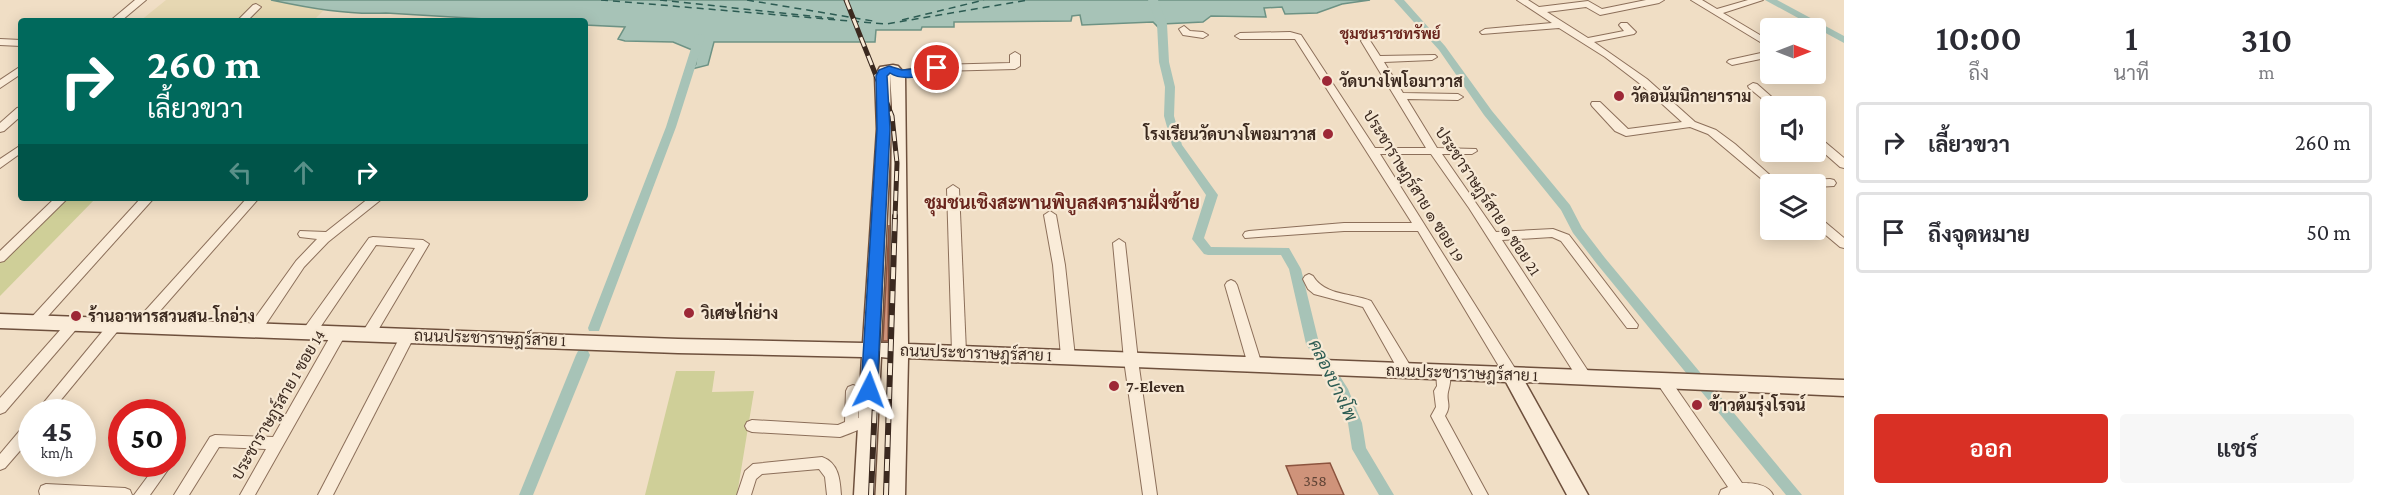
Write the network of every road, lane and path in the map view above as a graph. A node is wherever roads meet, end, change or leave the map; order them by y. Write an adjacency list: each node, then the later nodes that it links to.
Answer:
1 (141, 0): 10 (street)
2 (1522, 0): 8 (street)
3 (1659, 0): 6 (street)
4 (1696, 0): 9 (street)
5 (1758, 0): 9 (street)
6 (1585, 2): 8 (street)
7 (256, 8): 11 (street)
8 (1537, 10): 13 (street)
9 (1716, 12): 18 (street)
10 (119, 18)
11 (245, 18)
12 (1624, 25): 22 (street)
13 (1562, 26): 15 (street); 22 (street)
14 (1184, 29): 17 (street)
15 (1485, 32)
16 (1760, 33): 18 (street)
17 (1203, 35)
18 (1752, 35): 20 (street)
19 (1240, 36): 44 (street, ประชาราษฎร์สาย ๑ ซอย 19)
20 (1760, 39)
21 (1366, 41): 28 (street, ประชาราษฎร์สาย ๑ ซอย 21)
22 (1586, 41): 39 (street)
23 (0, 42): 24 (street)
24 (18, 43)
25 (1015, 55): 31 (street)
26 (1760, 56): 29 (street)
27 (1432, 57): 28 (street)
28 (1377, 59): 34 (street, ประชาราษฎร์สาย ๑ ซอย 21)
29 (1732, 62)
30 (18, 71): 32 (street)
31 (898, 74): 79 (main road); 80 (main road)
32 (0, 85)
33 (1753, 86): 35 (street)
34 (1400, 96): 36 (street); 45 (street, ประชาราษฎร์สาย ๑ ซอย 21)
35 (1765, 96)
36 (1458, 97)
37 (1596, 104): 39 (street)
38 (18, 113): 40 (street)
39 (1691, 124): 48 (street)
40 (0, 129)
41 (1826, 148): 47 (street)
42 (18, 150): 46 (street)
43 (1472, 151): 45 (street)
44 (1372, 152): 45 (street); 57 (street, ประชาราษฎร์สาย ๑ ซอย 19)
45 (1435, 152): 62 (street, ประชาราษฎร์สาย ๑ ซอย 21)
46 (0, 164)
47 (1844, 164)
48 (1763, 174)
49 (1826, 183): 50 (street)
50 (1830, 183)
51 (953, 189): 81 (street)
52 (59, 201): 65 (street)
53 (145, 201): 69 (street)
54 (250, 201): 72 (street)
55 (372, 201): 61 (street)
56 (1050, 215): 82 (street)
57 (1421, 227): 60 (street); 87 (street, ประชาราษฎร์สาย ๑ ซอย 19)
58 (1826, 229): 64 (street)
59 (304, 234): 61 (street)
60 (1249, 235)
61 (328, 236): 74 (street)
62 (1494, 236): 73 (street); 88 (street, ประชาราษฎร์สาย ๑ ซอย 21)
63 (1119, 243): 83 (street)
64 (1844, 244)
65 (0, 258)
66 (1309, 279): 85 (street)
67 (1231, 285): 84 (street)
68 (0, 321): 69 (main road, ถนนประชาราษฎร์สาย 1)
69 (35, 322): 70 (main road, ถนนประชาราษฎร์สาย 1)
70 (74, 323): 71 (main road, ถนนประชาราษฎร์สาย 1); 93 (street)
71 (116, 324): 72 (main road, ถนนประชาราษฎร์สาย 1); 92 (street)
72 (140, 325): 74 (main road, ถนนประชาราษฎร์สาย 1)
73 (1632, 325)
74 (255, 329): 75 (main road, ถนนประชาราษฎร์สาย 1)
75 (310, 331): 76 (main road, ถนนประชาราษฎร์สาย 1); 77 (street)
76 (340, 332): 77 (main road, ถนนประชาราษฎร์สาย 1); 97 (street, ประชาราษฎร์สาย 1 ซอย 14)
77 (369, 333): 78 (main road, ถนนประชาราษฎร์สาย 1)
78 (408, 335): 79 (main road, ถนนประชาราษฎร์สาย 1); 106 (street)
79 (871, 349): 80 (main road, ถนนประชาราษฎร์สาย 1); 94 (main road)
80 (899, 350): 81 (main road, ถนนประชาราษฎร์สาย 1); 110 (main road)
81 (959, 352): 82 (main road, ถนนประชาราษฎร์สาย 1)
82 (1068, 357): 83 (main road, ถนนประชาราษฎร์สาย 1)
83 (1131, 360): 84 (main road, ถนนประชาราษฎร์สาย 1); 111 (street)
84 (1255, 365): 85 (main road, ถนนประชาราษฎร์สาย 1)
85 (1406, 371): 86 (main road, ถนนประชาราษฎร์สาย 1)
86 (1443, 372): 87 (main road, ถนนประชาราษฎร์สาย 1); 112 (street)
87 (1511, 374): 88 (main road, ถนนประชาราษฎร์สาย 1); 113 (main road)
88 (1586, 378): 89 (main road, ถนนประชาราษฎร์สาย 1)
89 (1664, 382): 90 (main road, ถนนประชาราษฎร์สาย 1); 101 (street)
90 (1844, 388)
91 (853, 391): 94 (street)
92 (54, 399)
93 (0, 408)
94 (860, 423): 95 (street); 109 (main road)
95 (752, 426)
96 (18, 443): 98 (street)
97 (276, 443): 104 (street); 105 (street, ประชาราษฎร์สาย 1 ซอย 14)
98 (0, 464)
99 (155, 477): 103 (street)
100 (46, 490): 102 (street)
101 (1732, 493): 114 (street)
102 (125, 495)
103 (141, 495)
104 (181, 495)
105 (247, 495)
106 (325, 495)
107 (744, 495): 108 (street)
108 (834, 495)
109 (864, 495)
110 (896, 495)
111 (1150, 495)
112 (1481, 495)
113 (1578, 495)
114 (1766, 495)

